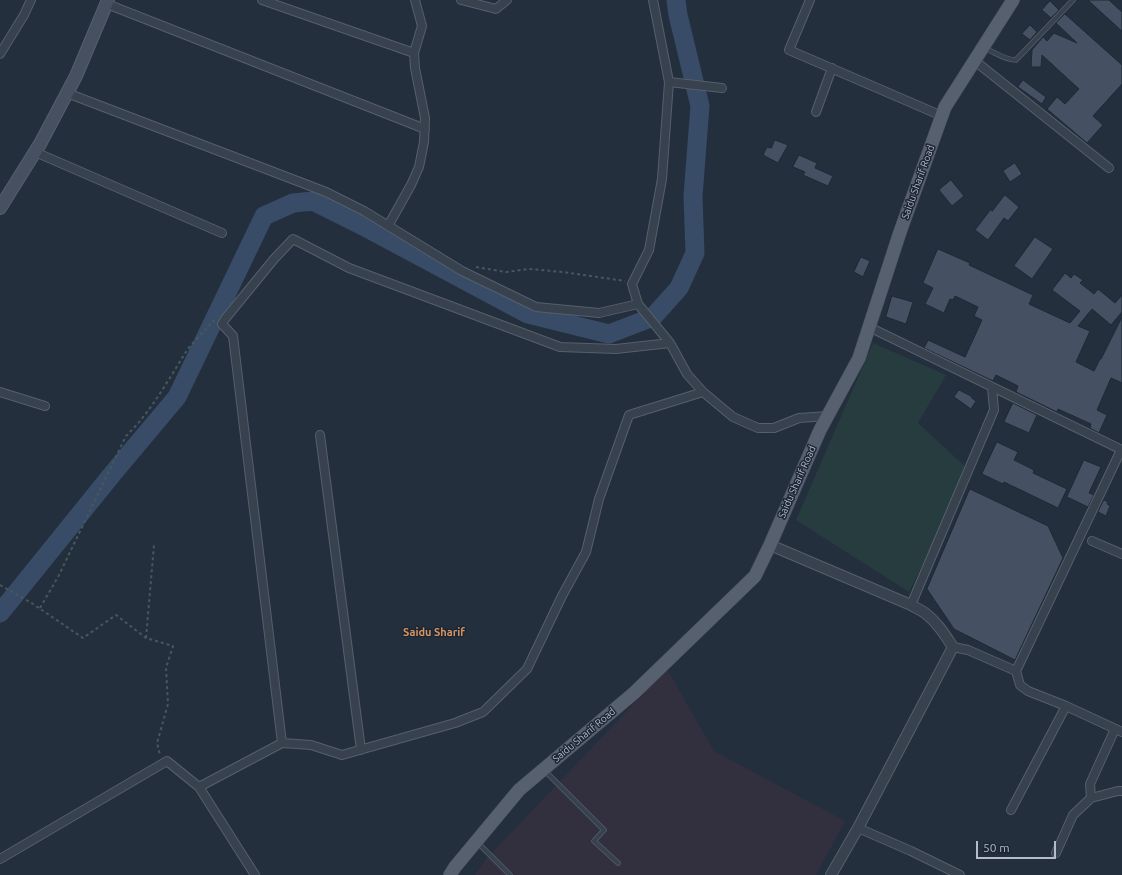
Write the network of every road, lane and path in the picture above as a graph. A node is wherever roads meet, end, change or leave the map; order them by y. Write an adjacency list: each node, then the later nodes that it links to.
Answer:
1 (31, 0): 13 (street)
2 (262, 0): 12 (street)
3 (415, 0): 12 (street)
4 (461, 0): 5 (street)
5 (507, 0)
6 (653, 0): 16 (street)
7 (810, 0): 15 (street)
8 (1013, 0): 11 (main road, Saidu Sharif Road)
9 (1073, 0): 11 (lane)
10 (107, 2): 18 (main road); 21 (street)
11 (983, 47): 14 (main road, Saidu Sharif Road)
12 (414, 53): 21 (street)
13 (0, 54)
14 (975, 61): 20 (main road, Saidu Sharif Road); 23 (street)
15 (832, 68): 19 (street); 20 (street)
16 (669, 82): 17 (street); 28 (street)
17 (722, 88)
18 (67, 93): 22 (main road); 25 (street)
19 (816, 112)
20 (942, 116): 31 (main road, Saidu Sharif Road)
21 (425, 129): 25 (street)
22 (34, 152): 24 (main road); 26 (street)
23 (1109, 168)
24 (0, 208)
25 (388, 226): 29 (street)
26 (222, 233)
27 (472, 266): 28 (path)
28 (632, 284): 29 (street)
29 (638, 305): 32 (street)
30 (225, 319): 32 (street); 46 (path); 52 (street)
31 (869, 327): 33 (street); 37 (main road, Saidu Sharif Road)
32 (670, 343): 35 (street)
33 (992, 387): 39 (street); 45 (street)
34 (0, 392): 36 (street)
35 (702, 392): 37 (street); 53 (street)
36 (45, 406)
37 (828, 416): 42 (main road, Saidu Sharif Road)
38 (320, 434): 53 (street)
39 (1122, 450): 49 (street)
40 (1092, 541): 43 (street)
41 (154, 545): 47 (path)
42 (770, 545): 45 (street); 55 (main road, Saidu Sharif Road)
43 (1122, 554)
44 (0, 585): 46 (path)
45 (911, 605): 48 (street)
46 (40, 608): 47 (path)
47 (146, 638): 54 (path)
48 (953, 647): 49 (street); 60 (street)
49 (1016, 671): 50 (street)
50 (1066, 706): 51 (street); 59 (street)
51 (1119, 730): 58 (street)
52 (282, 743): 53 (street); 56 (street)
53 (361, 750)
54 (161, 764): 56 (street); 63 (street)
55 (544, 769): 61 (main road, Saidu Sharif Road); 64 (lane)
56 (199, 786): 65 (street)
57 (1122, 791): 58 (street)
58 (1091, 798): 62 (street)
59 (1011, 810)
60 (858, 828): 68 (street); 69 (street)
61 (476, 841): 66 (main road, Saidu Sharif Road); 67 (lane)
62 (1056, 853)
63 (0, 859)
64 (618, 863)
65 (255, 875)
66 (450, 875)
67 (510, 875)
68 (831, 875)
69 (960, 875)

